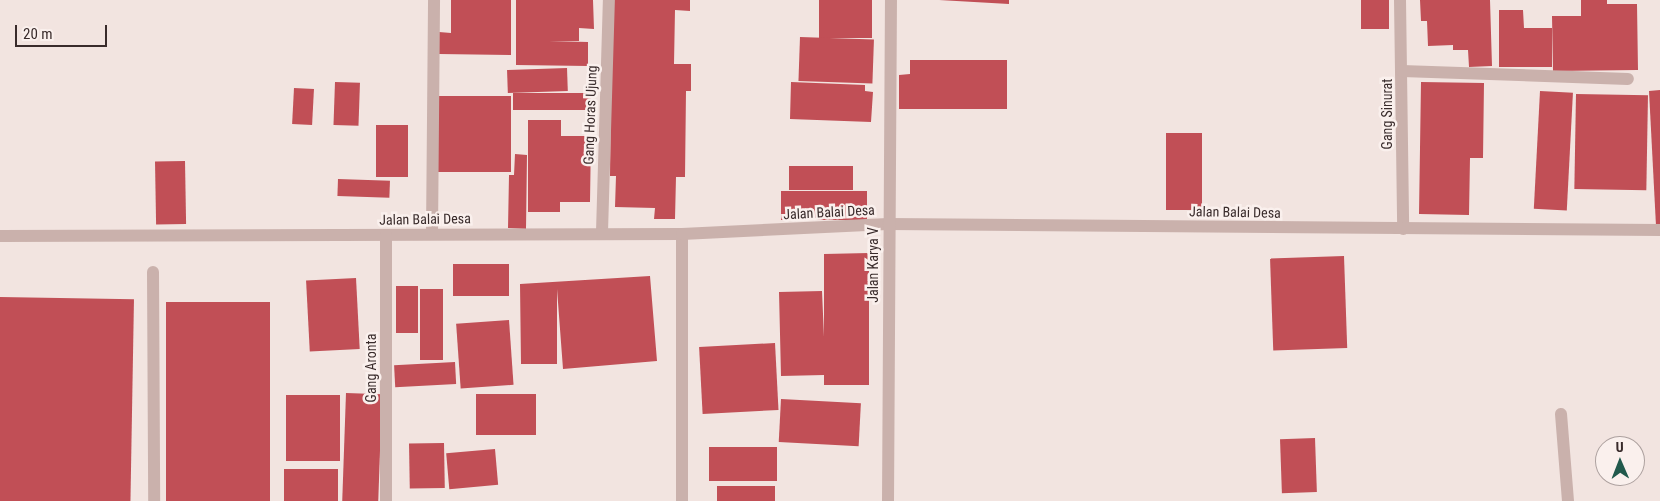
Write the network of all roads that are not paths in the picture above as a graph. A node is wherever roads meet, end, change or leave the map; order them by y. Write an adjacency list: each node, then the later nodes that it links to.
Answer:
1 (434, 0): 11 (street)
2 (609, 0): 10 (street, Gang Horas Ujung)
3 (890, 0): 7 (street, Jalan Karya V)
4 (1400, 0): 5 (street, Gang Sinurat)
5 (1402, 71): 6 (street); 8 (street, Gang Sinurat)
6 (1628, 79)
7 (888, 224): 8 (street, Jalan Balai Desa); 12 (street, Jalan Balai Desa); 20 (street, Jalan Karya V)
8 (1403, 229): 9 (street, Jalan Balai Desa)
9 (1660, 230)
10 (602, 232): 11 (street, Jalan Balai Desa); 12 (street, Jalan Balai Desa)
11 (432, 234): 13 (street, Jalan Balai Desa)
12 (682, 234): 19 (street)
13 (386, 235): 14 (street, Jalan Balai Desa); 18 (street, Gang Aronta)
14 (0, 236)
15 (153, 272): 17 (street)
16 (1561, 414): 21 (street)
17 (154, 501)
18 (386, 501)
19 (682, 501)
20 (888, 501)
21 (1568, 501)

